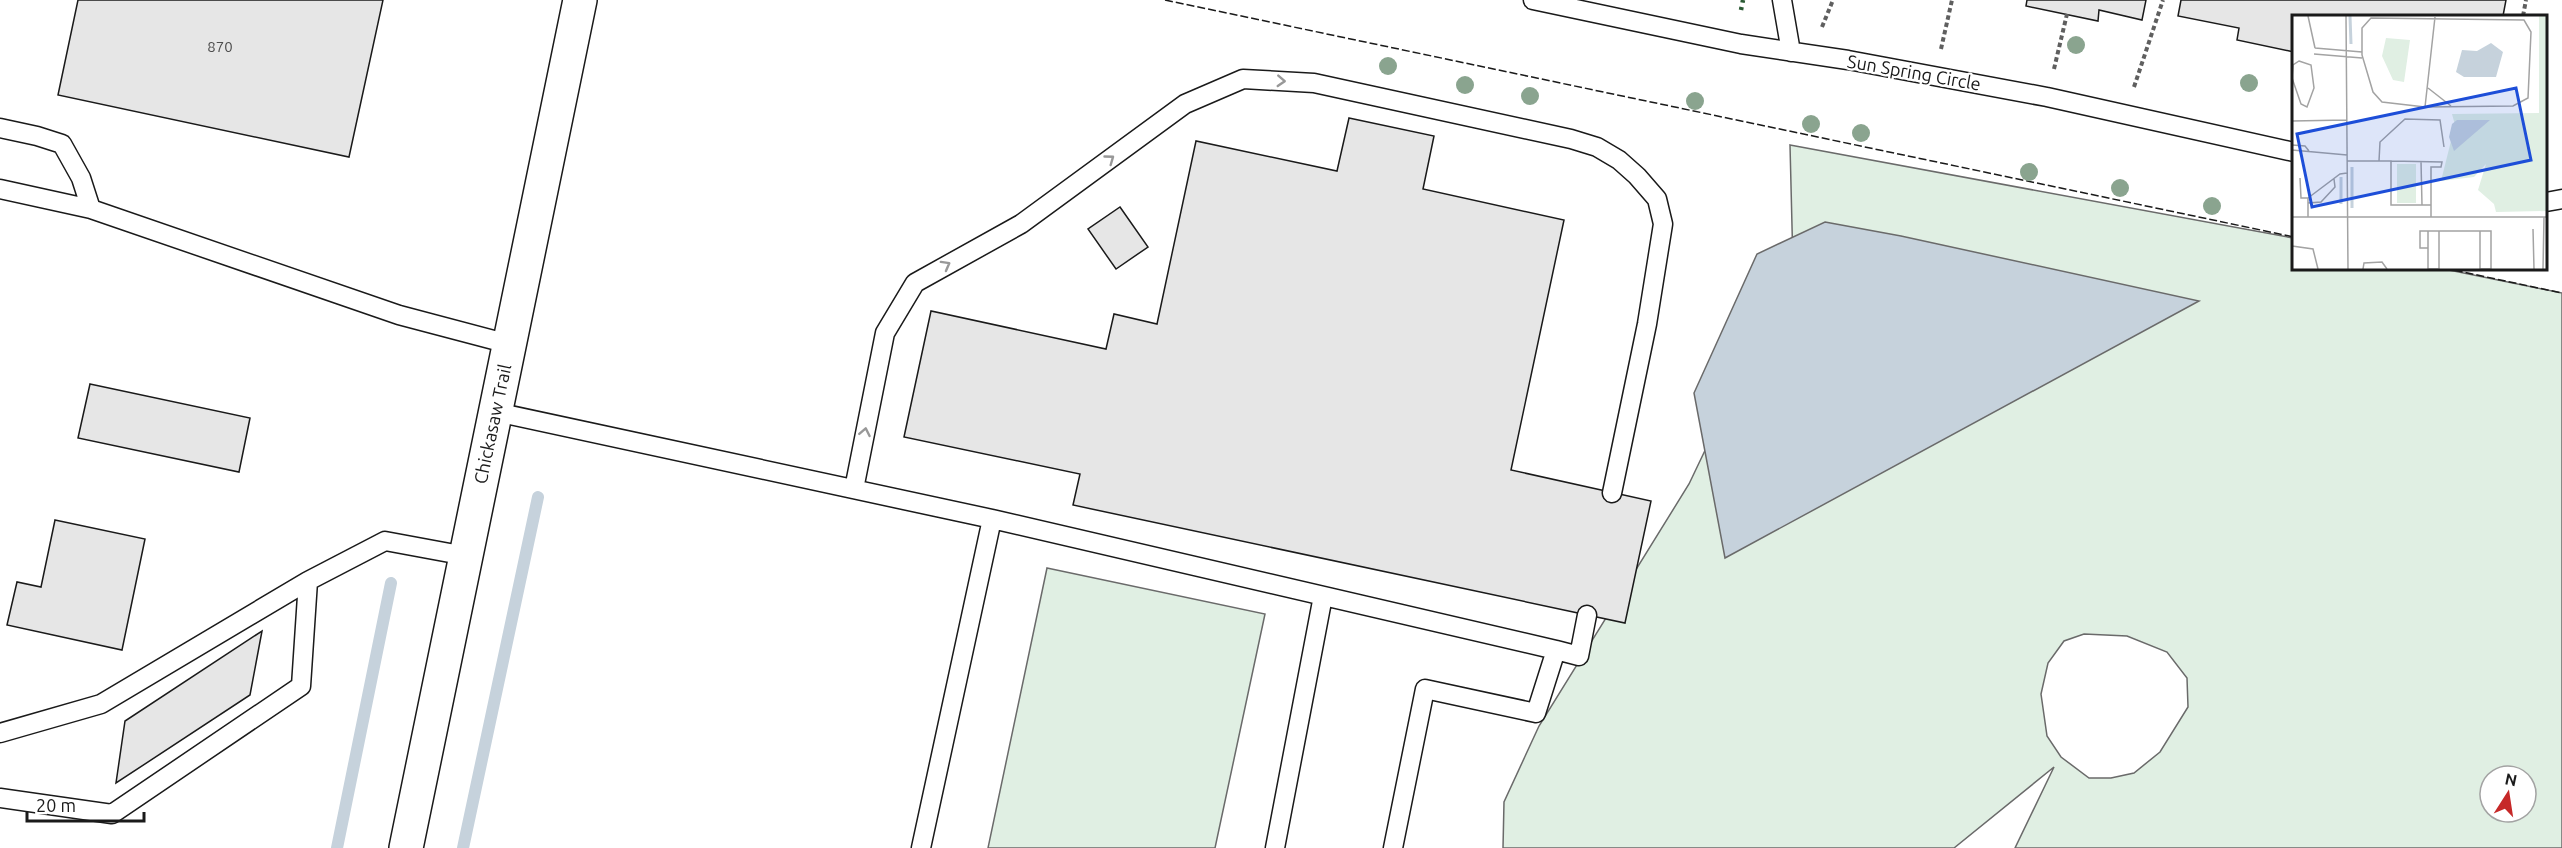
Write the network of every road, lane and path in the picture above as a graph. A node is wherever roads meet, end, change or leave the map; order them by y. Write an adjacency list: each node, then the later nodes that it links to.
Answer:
1 (580, 0): 19 (street, Chickasaw Trail)
2 (1533, 0): 9 (lane, Sun Spring Circle)
3 (1782, 0): 9 (lane)
4 (1952, 0): 10 (path)
5 (2163, 0): 12 (path)
6 (2526, 0): 8 (path)
7 (2067, 14): 11 (path)
8 (2523, 15)
9 (1791, 52): 10 (lane, Sun Spring Circle)
10 (1934, 76): 11 (lane, Sun Spring Circle)
11 (2047, 97): 12 (lane, Sun Spring Circle)
12 (2125, 115): 14 (lane, Sun Spring Circle)
13 (0, 128): 18 (lane)
14 (2292, 152)
15 (0, 189): 18 (lane)
16 (2562, 199): 17 (lane)
17 (2547, 202)
18 (91, 209): 19 (lane)
19 (509, 344): 20 (street, Chickasaw Trail)
20 (496, 412): 21 (lane); 24 (street, Chickasaw Trail)
21 (854, 489): 22 (lane, one-way to 22); 23 (lane)
22 (1612, 493)
23 (992, 519): 26 (lane); 32 (lane)
24 (466, 556): 25 (lane); 31 (street, Chickasaw Trail)
25 (308, 581): 29 (lane); 30 (lane)
26 (1323, 596): 28 (lane); 33 (lane)
27 (1587, 615): 28 (lane)
28 (1556, 650): 34 (lane)
29 (0, 733)
30 (0, 798)
31 (406, 848)
32 (921, 848)
33 (1275, 848)
34 (1393, 848)

